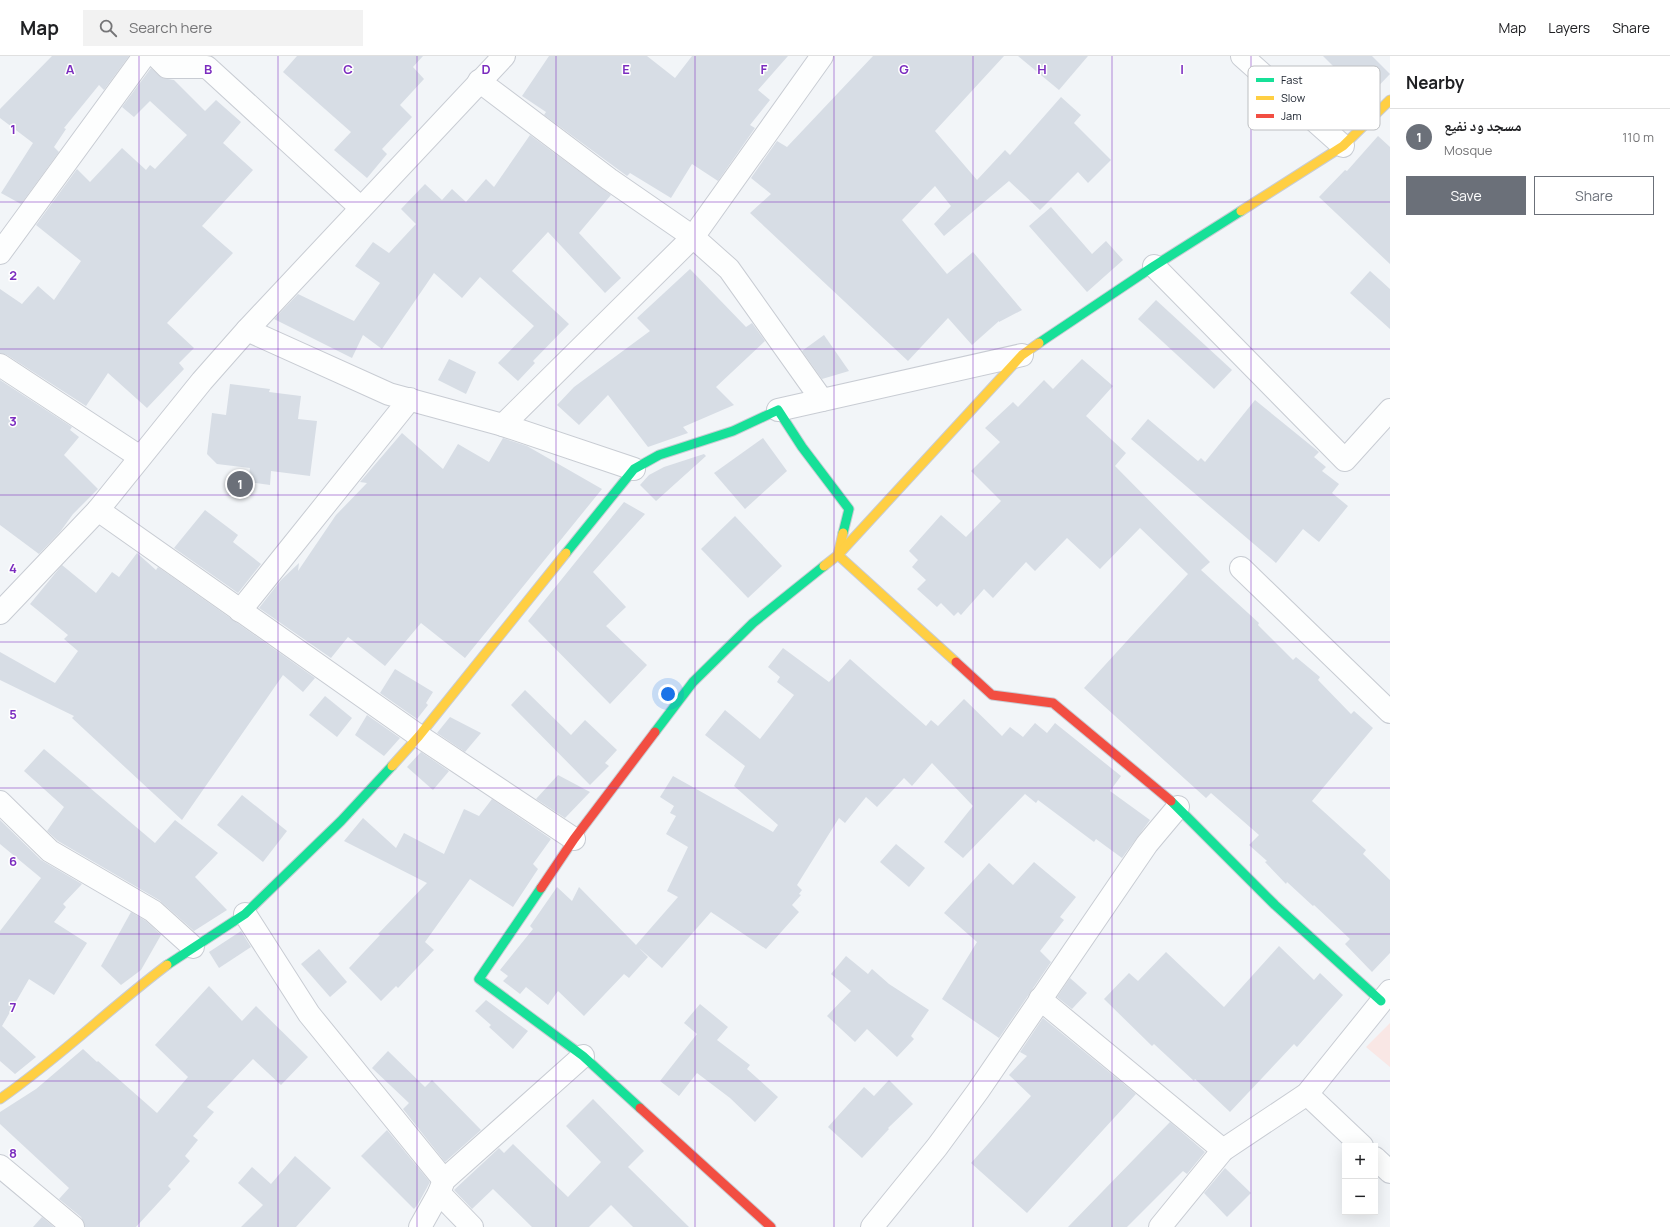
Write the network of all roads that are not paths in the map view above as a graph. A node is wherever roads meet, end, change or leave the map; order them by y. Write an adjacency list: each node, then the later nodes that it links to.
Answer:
1 (144, 56): 16 (street)
2 (156, 56): 6 (street)
3 (504, 56): 8 (street)
4 (822, 56): 15 (street)
5 (1242, 56): 7 (street)
6 (211, 61): 14 (street)
7 (1253, 66)
8 (479, 81): 14 (street); 15 (street)
9 (1390, 100): 10 (street)
10 (1380, 110)
11 (1325, 130): 13 (street)
12 (1359, 130): 13 (street)
13 (1343, 146): 17 (street)
14 (361, 208): 18 (street)
15 (692, 237): 22 (street); 25 (street)
16 (0, 253)
17 (1154, 266): 19 (street); 24 (street)
18 (247, 330): 21 (street); 26 (street)
19 (1022, 355): 22 (street); 29 (street)
20 (0, 365): 26 (street)
21 (410, 399): 25 (street); 31 (street)
22 (822, 400): 23 (street)
23 (778, 410): 27 (street); 29 (street)
24 (1386, 423)
25 (503, 425): 27 (street)
26 (140, 457): 28 (street)
27 (634, 469): 34 (street)
28 (98, 510): 31 (street); 32 (street)
29 (838, 555): 36 (street); 37 (street)
30 (1241, 568): 33 (street)
31 (240, 611): 34 (street)
32 (0, 613)
33 (1390, 712)
34 (418, 736): 37 (street); 38 (street)
35 (0, 802): 39 (street)
36 (1178, 807): 40 (street); 41 (street)
37 (574, 840): 42 (street)
38 (245, 914): 39 (street); 50 (street)
39 (193, 947): 44 (street)
40 (1385, 996): 43 (street)
41 (1040, 999): 46 (street); 55 (street)
42 (583, 1056): 50 (street); 54 (street)
43 (1307, 1094): 45 (street); 46 (street)
44 (0, 1099)
45 (1359, 1143)
46 (1223, 1150): 56 (street)
47 (1378, 1161): 49 (street)
48 (0, 1166): 51 (street)
49 (1390, 1172)
50 (441, 1187): 52 (street); 53 (street)
51 (73, 1227)
52 (420, 1227)
53 (472, 1227)
54 (770, 1227)
55 (872, 1227)
56 (1160, 1227)

